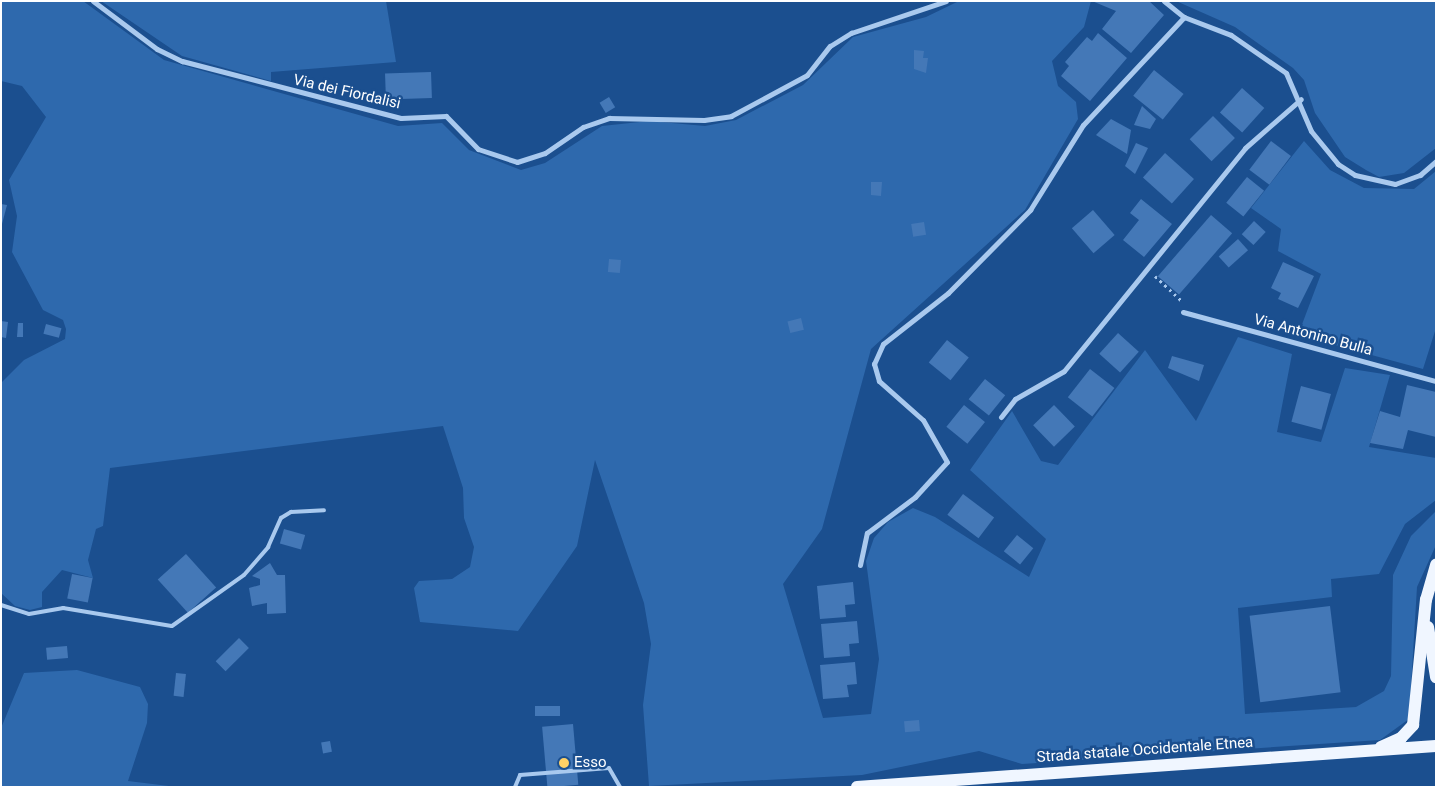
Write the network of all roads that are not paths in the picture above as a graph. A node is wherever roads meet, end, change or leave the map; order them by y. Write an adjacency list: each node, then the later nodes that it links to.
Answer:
1 (93, 1): 2 (street, Via dei Fiordalisi)
2 (946, 1)
3 (1164, 1): 4 (street)
4 (1184, 17): 5 (street); 12 (street)
5 (1301, 99): 6 (street); 9 (street)
6 (1436, 162)
7 (1183, 312): 8 (street, Via Antonino Bulla)
8 (1436, 381)
9 (1001, 417)
10 (324, 510): 13 (lane)
11 (1436, 564): 14 (main road)
12 (860, 565)
13 (1, 605)
14 (1426, 612): 15 (main road); 17 (main road)
15 (1436, 677)
16 (1436, 746): 17 (main road, Strada statale Occidentale Etnea)
17 (1375, 750): 20 (main road, Strada statale Occidentale Etnea)
18 (515, 787): 19 (lane)
19 (620, 787)
20 (857, 787)

